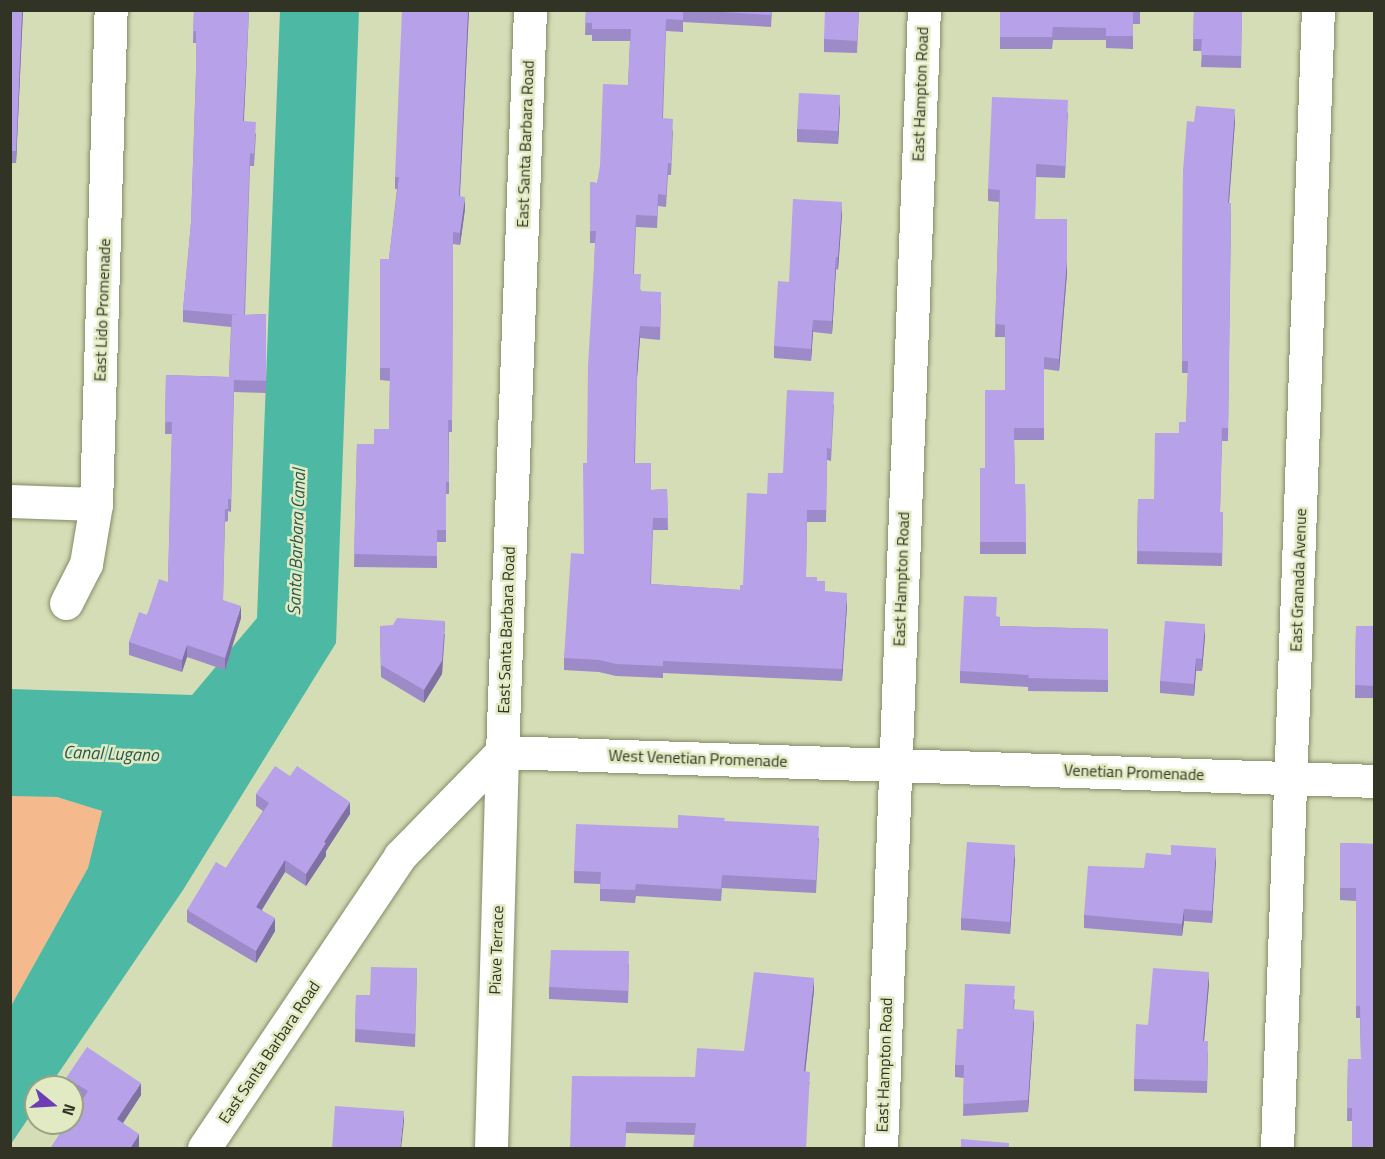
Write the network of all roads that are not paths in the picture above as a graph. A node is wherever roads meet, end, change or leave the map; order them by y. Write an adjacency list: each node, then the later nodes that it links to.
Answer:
1 (111, 10): 6 (street, East Lido Promenade)
2 (530, 10): 8 (street, East Santa Barbara Road)
3 (924, 10): 9 (street, East Hampton Road)
4 (1318, 10): 10 (street, East Granada Avenue)
5 (10, 501): 6 (street)
6 (96, 504): 7 (street, East Lido Promenade)
7 (66, 603)
8 (502, 752): 9 (street, West Venetian Promenade); 12 (street, East Santa Barbara Road); 13 (street, Piave Terrace)
9 (894, 764): 10 (street, Venetian Promenade); 14 (street, East Hampton Road)
10 (1290, 778): 11 (street, Venetian Promenade); 15 (street, East Granada Avenue)
11 (1374, 781)
12 (204, 1149)
13 (491, 1149)
14 (881, 1149)
15 (1278, 1149)

